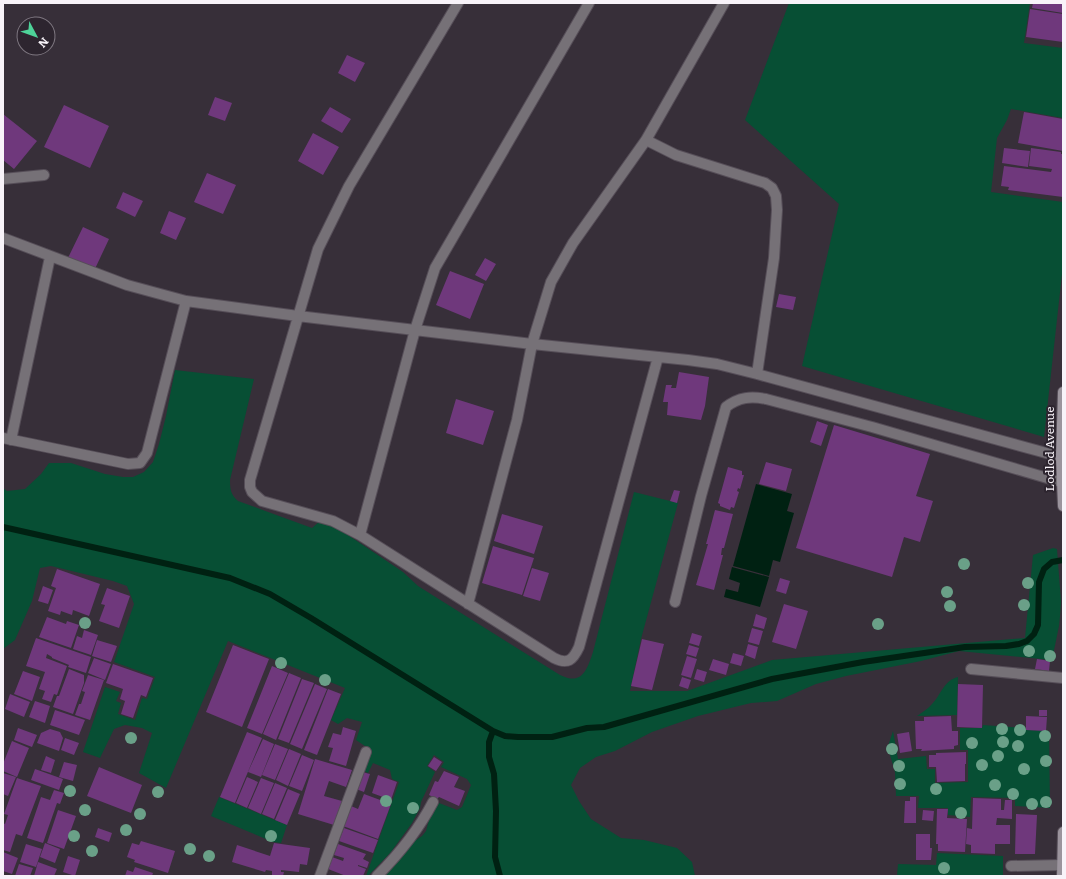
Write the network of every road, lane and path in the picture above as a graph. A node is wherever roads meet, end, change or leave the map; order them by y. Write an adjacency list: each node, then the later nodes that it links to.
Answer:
1 (458, 3): 10 (street)
2 (589, 3): 11 (street)
3 (724, 3): 4 (street)
4 (646, 140): 12 (street); 14 (street)
5 (44, 176): 6 (street)
6 (3, 179)
7 (3, 238): 8 (street)
8 (50, 257): 9 (street); 16 (street)
9 (186, 301): 10 (street); 16 (street)
10 (298, 316): 11 (street); 20 (street)
11 (415, 330): 12 (street); 20 (street)
12 (532, 344): 13 (street); 22 (street)
13 (658, 357): 14 (street); 22 (street)
14 (757, 374): 17 (street)
15 (1063, 392): 17 (main road, Lodlod Avenue)
16 (7, 439)
17 (1061, 457): 18 (main road, Lodlod Avenue)
18 (1061, 482): 19 (main road, Lodlod Avenue); 21 (street)
19 (1063, 506)
20 (360, 535): 22 (street)
21 (675, 602)
22 (468, 604)
23 (971, 668): 24 (street)
24 (1063, 678)
25 (366, 752): 30 (street)
26 (433, 802): 31 (street)
27 (1063, 832): 28 (main road)
28 (1062, 861): 29 (street); 32 (main road)
29 (1011, 866)
30 (320, 876)
31 (377, 876)
32 (1062, 876)

